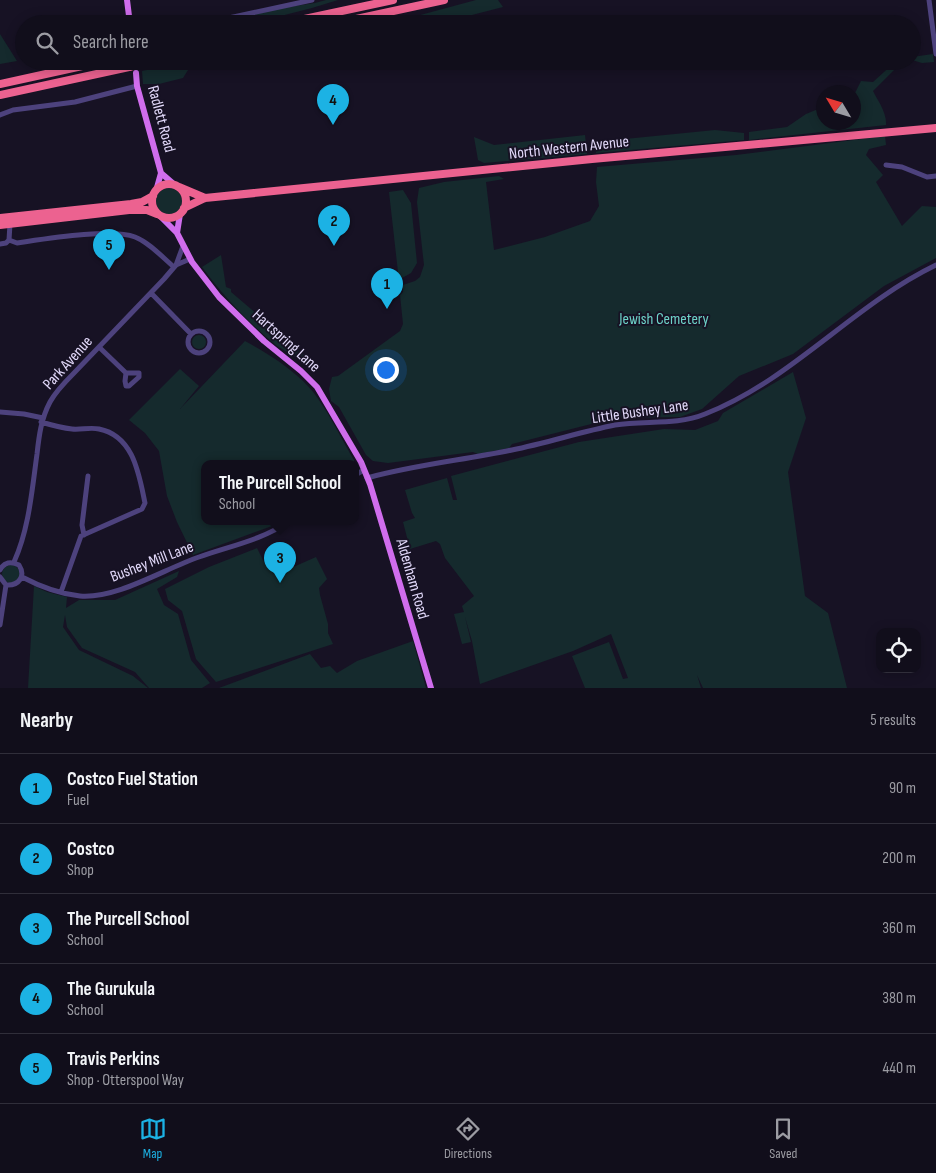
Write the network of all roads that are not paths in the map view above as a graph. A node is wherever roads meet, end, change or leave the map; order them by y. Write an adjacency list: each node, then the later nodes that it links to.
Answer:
1 (127, 0): 6 (main road)
2 (312, 0): 7 (street)
3 (392, 0): 8 (highway)
4 (444, 0): 9 (highway)
5 (928, 0): 10 (street)
6 (129, 15)
7 (243, 15)
8 (323, 15)
9 (375, 15)
10 (936, 53)
11 (64, 70): 14 (highway)
12 (115, 70): 16 (highway, bridge)
13 (136, 73): 15 (main road, Radlett Road)
14 (0, 84)
15 (138, 86): 17 (street); 20 (main road, Radlett Road)
16 (0, 95)
17 (0, 115)
18 (936, 128): 24 (highway, North Western Avenue)
19 (886, 165): 21 (street)
20 (161, 173): 22 (main road, Radlett Road); 23 (main road, Radlett Road)
21 (936, 176)
22 (177, 186): 23 (highway); 24 (highway, North Western Avenue); 25 (highway)
23 (154, 193): 26 (highway); 27 (highway)
24 (205, 198): 25 (highway, North Western Avenue)
25 (182, 211): 26 (highway); 30 (main road)
26 (159, 215): 28 (highway); 30 (main road, Hartspring Lane)
27 (0, 218)
28 (10, 224): 29 (highway); 31 (street)
29 (0, 225)
30 (177, 233): 33 (main road, Hartspring Lane)
31 (9, 240): 32 (street); 36 (street)
32 (0, 244)
33 (183, 246): 34 (main road, Hartspring Lane); 36 (street, Park Avenue)
34 (190, 259): 36 (street, Park Avenue); 43 (main road, Hartspring Lane)
35 (936, 265): 48 (street, Little Bushey Lane)
36 (175, 266): 37 (street, Park Avenue)
37 (151, 293): 38 (street); 39 (street, Park Avenue)
38 (191, 334): 38 (street)
39 (99, 347): 40 (street); 42 (street, Park Avenue)
40 (126, 373)
41 (0, 412): 42 (street)
42 (42, 420): 50 (street); 51 (street, Park Avenue)
43 (359, 460)
44 (359, 461): 45 (main road, Hartspring Lane)
45 (364, 470): 46 (street); 48 (main road, Hartspring Lane)
46 (359, 473)
47 (88, 476): 50 (street)
48 (367, 478): 58 (main road, Aldenham Road)
49 (282, 525): 56 (street, Bushey Mill Lane)
50 (84, 535): 56 (street)
51 (14, 562): 52 (street); 54 (street)
52 (0, 570)
53 (0, 577): 55 (street)
54 (22, 577): 55 (street); 56 (street, Bushey Mill Lane)
55 (6, 585): 57 (street)
56 (62, 592)
57 (0, 625)
58 (431, 688)

